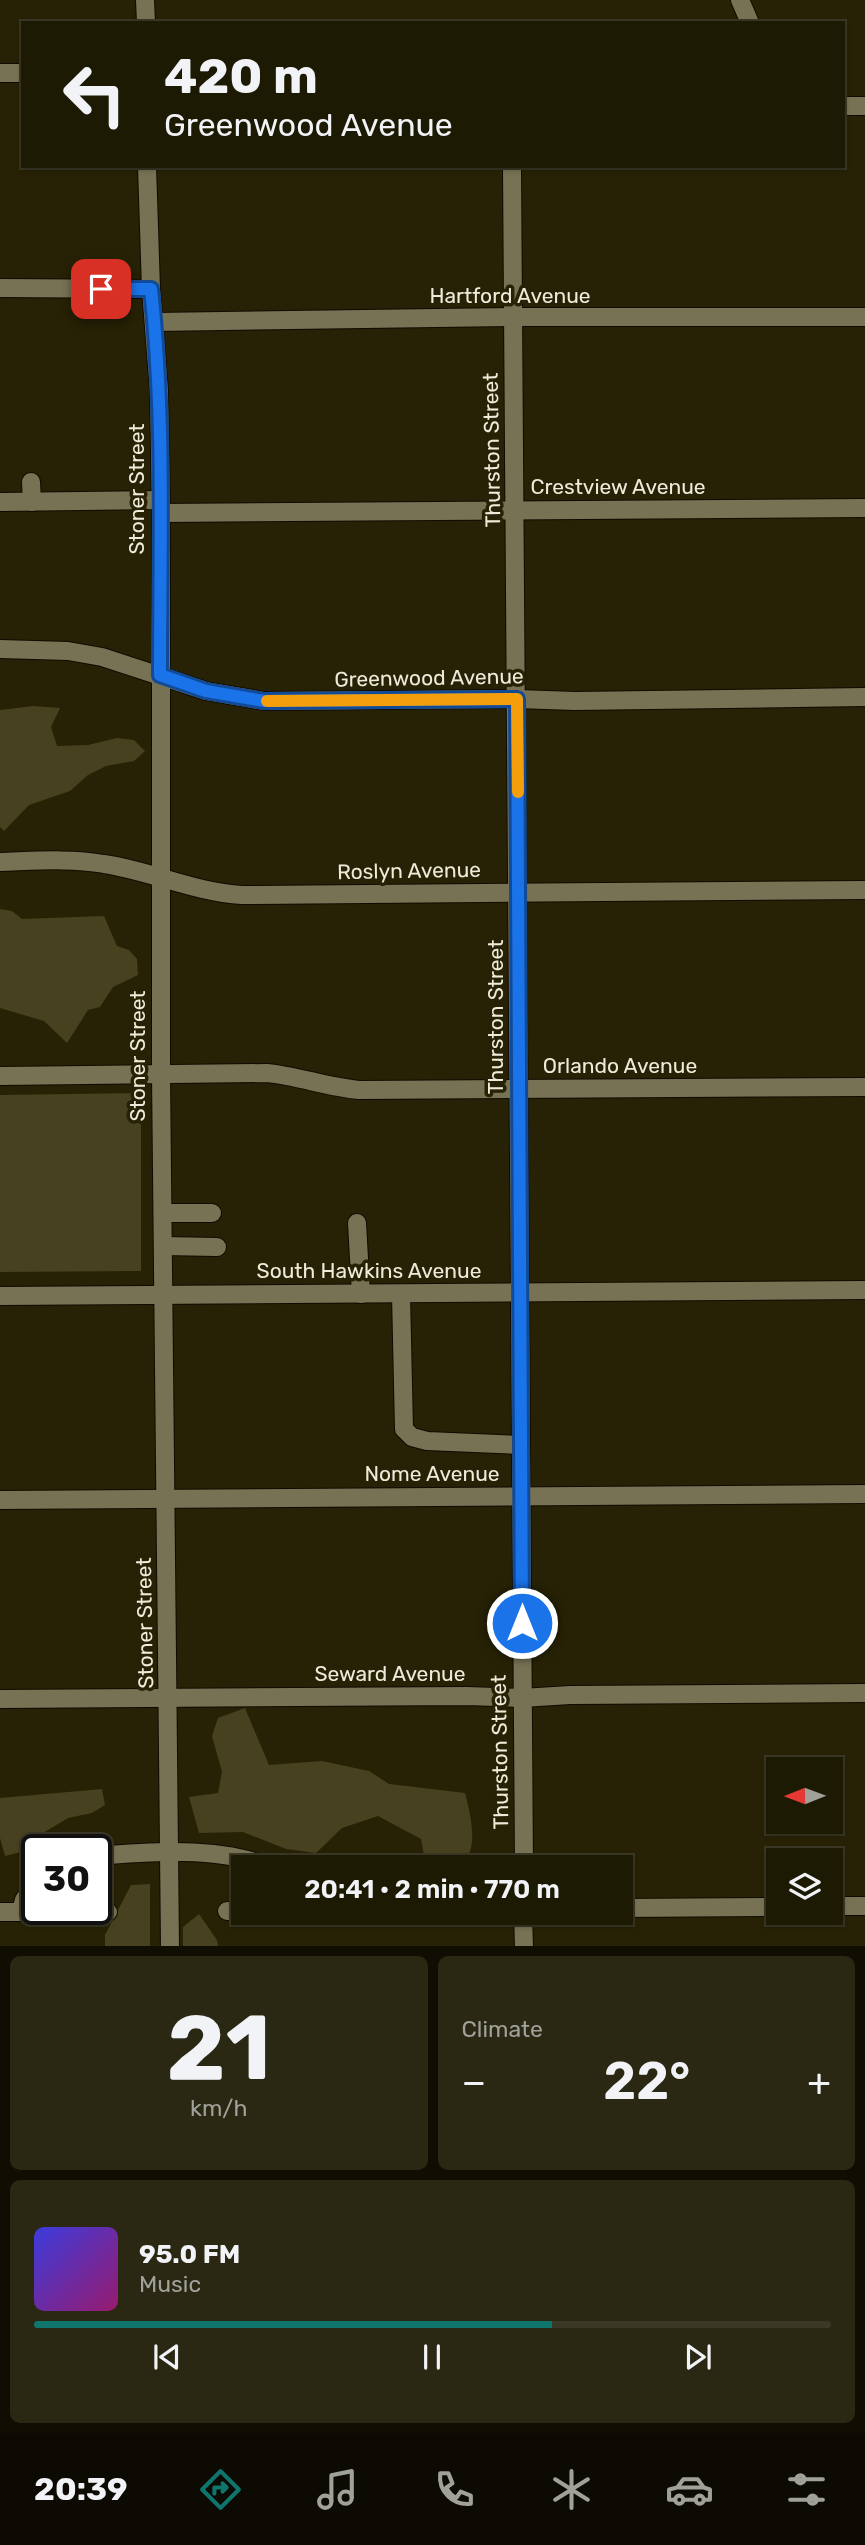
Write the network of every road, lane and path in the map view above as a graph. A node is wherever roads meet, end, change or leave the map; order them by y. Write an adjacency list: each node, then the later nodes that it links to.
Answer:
1 (145, 0): 3 (street)
2 (740, 0): 4 (street)
3 (146, 21)
4 (749, 21)
5 (0, 73): 6 (street)
6 (21, 73)
7 (845, 106): 8 (street)
8 (865, 106)
9 (147, 168): 12 (street, Stoner Street)
10 (512, 168): 13 (street, Thurston Street)
11 (0, 288): 12 (street)
12 (151, 289): 15 (street, Stoner Street)
13 (514, 317): 14 (street, Hartford Avenue); 15 (street, Hartford Avenue); 21 (street, Thurston Street)
14 (865, 317)
15 (155, 322): 19 (street, Stoner Street)
16 (31, 482): 18 (street)
17 (0, 502): 18 (street, Crestview Avenue)
18 (32, 502): 19 (street, Crestview Avenue)
19 (161, 506): 21 (street, Crestview Avenue); 23 (street, Stoner Street)
20 (865, 508): 21 (street, Crestview Avenue)
21 (516, 510): 25 (street, Thurston Street)
22 (0, 649): 23 (street, Greenwood Avenue)
23 (160, 675): 25 (street, Greenwood Avenue); 27 (street, Stoner Street)
24 (865, 697): 25 (street, Greenwood Avenue)
25 (517, 699): 29 (street, Thurston Street)
26 (0, 862): 27 (street, Roslyn Avenue)
27 (161, 878): 29 (street, Roslyn Avenue); 30 (street, Stoner Street)
28 (865, 890): 29 (street, Roslyn Avenue)
29 (519, 892): 33 (street, Thurston Street)
30 (161, 1074): 31 (street, Orlando Avenue); 33 (street, Orlando Avenue); 34 (street, Stoner Street)
31 (0, 1076)
32 (865, 1087): 33 (street, Orlando Avenue)
33 (519, 1089): 40 (street, Thurston Street)
34 (163, 1213): 35 (street); 37 (street, Stoner Street)
35 (212, 1213)
36 (357, 1223): 41 (street)
37 (163, 1246): 38 (street); 43 (street, Stoner Street)
38 (217, 1247)
39 (865, 1290): 40 (street, South Hawkins Avenue)
40 (519, 1293): 42 (street, South Hawkins Avenue); 45 (street, Thurston Street)
41 (361, 1294): 42 (street, South Hawkins Avenue); 43 (street, South Hawkins Avenue)
42 (401, 1294): 45 (street)
43 (164, 1295): 44 (street, South Hawkins Avenue); 48 (street, Stoner Street)
44 (0, 1296)
45 (521, 1445): 47 (street, Thurston Street)
46 (865, 1494): 47 (street, Nome Avenue)
47 (521, 1496): 48 (street, Nome Avenue); 52 (street, Thurston Street)
48 (166, 1498): 49 (street, Nome Avenue); 51 (street, Stoner Street)
49 (0, 1500)
50 (865, 1693): 52 (street, Seward Avenue)
51 (169, 1698): 52 (street, Seward Avenue); 53 (street, Seward Avenue); 54 (street, Stoner Street)
52 (522, 1698): 56 (street, Thurston Street)
53 (0, 1699)
54 (169, 1853): 55 (street); 57 (street); 65 (street, Stoner Street)
55 (112, 1855)
56 (524, 1855)
57 (231, 1856)
58 (843, 1906): 59 (street)
59 (865, 1906)
60 (766, 1907): 61 (street)
61 (633, 1908)
62 (0, 1912): 63 (street)
63 (21, 1912)
64 (523, 1925): 66 (street)
65 (170, 1946)
66 (524, 1946)

